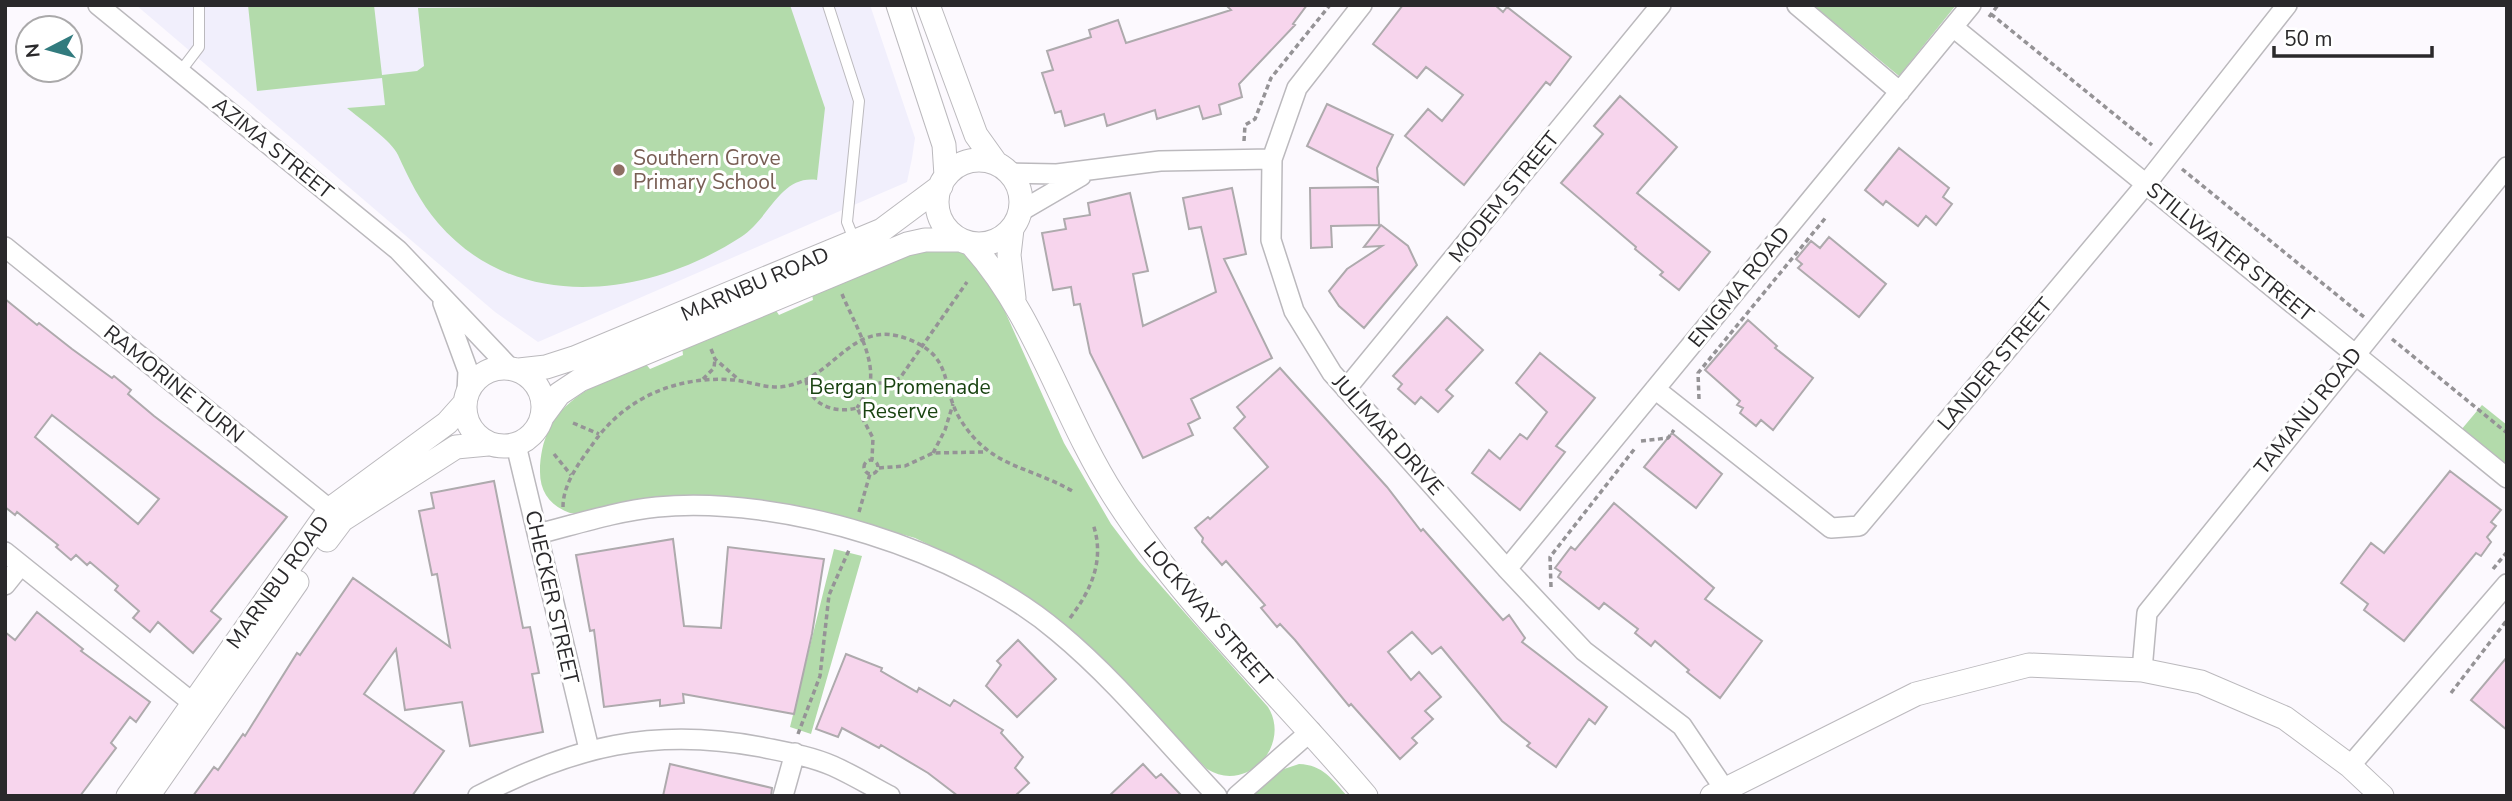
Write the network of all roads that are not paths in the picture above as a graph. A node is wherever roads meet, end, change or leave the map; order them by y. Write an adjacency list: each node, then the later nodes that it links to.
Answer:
1 (99, 5): 12 (street, AZIMA STREET)
2 (198, 5): 12 (lane)
3 (828, 5): 21 (lane)
4 (898, 5): 18 (street)
5 (928, 5): 16 (street)
6 (1362, 5): 14 (street, JULIMAR DRIVE)
7 (1661, 5): 28 (street, MODEM STREET)
8 (1797, 5): 13 (street)
9 (1971, 5): 11 (street, ENIGMA ROAD)
10 (2287, 5): 19 (street, LANDER STREET)
11 (1953, 27): 13 (street, ENIGMA ROAD); 19 (street, STILLWATER STREET)
12 (180, 72): 24 (street, AZIMA STREET)
13 (1900, 92): 29 (street, ENIGMA ROAD)
14 (1272, 159): 17 (street); 28 (street, JULIMAR DRIVE)
15 (2507, 167): 26 (street, TAMANU ROAD)
16 (1003, 168): 17 (street); 18 (street); 20 (street)
17 (1091, 171): 20 (street)
18 (943, 181): 21 (street, MARNBU ROAD); 22 (street)
19 (2146, 184): 26 (street, STILLWATER STREET); 29 (street, LANDER STREET)
20 (1016, 220): 22 (street); 25 (street, LOCKWAY STREET)
21 (855, 242): 27 (street, MARNBU ROAD)
22 (965, 242): 25 (street, LOCKWAY STREET); 31 (street, MARNBU ROAD)
23 (5, 247): 35 (street, RAMORINE TURN)
24 (441, 296): 27 (street, AZIMA STREET); 30 (street)
25 (1014, 304): 44 (street, LOCKWAY STREET)
26 (2354, 353): 34 (street, STILLWATER STREET); 42 (street, TAMANU ROAD)
27 (514, 369): 30 (street); 31 (street)
28 (1346, 389): 39 (street, JULIMAR DRIVE)
29 (1655, 389): 39 (street, ENIGMA ROAD)
30 (466, 398): 32 (street); 35 (street, MARNBU ROAD)
31 (542, 417): 33 (street)
32 (488, 444): 33 (street); 35 (street, MARNBU ROAD)
33 (516, 445): 36 (street, CHECKER STREET)
34 (2507, 478)
35 (336, 515): 43 (street, MARNBU ROAD)
36 (538, 534): 46 (street, CHECKER STREET); 54 (street)
37 (5, 552): 38 (street)
38 (21, 565): 41 (street); 43 (street)
39 (1507, 569): 48 (street, JULIMAR DRIVE)
40 (2507, 584): 47 (street)
41 (5, 585)
42 (2142, 670): 47 (street); 48 (street)
43 (198, 708): 49 (street, MARNBU ROAD); 50 (street, MARNBU ROAD)
44 (1311, 731): 55 (street); 56 (street, LOCKWAY STREET)
45 (796, 744): 46 (street); 52 (street); 53 (street)
46 (589, 749): 51 (street)
47 (2350, 766): 57 (street)
48 (1718, 793)
49 (128, 796)
50 (148, 796)
51 (478, 796)
52 (783, 796)
53 (890, 796)
54 (1217, 796)
55 (1237, 796)
56 (1366, 796)
57 (2382, 796)

